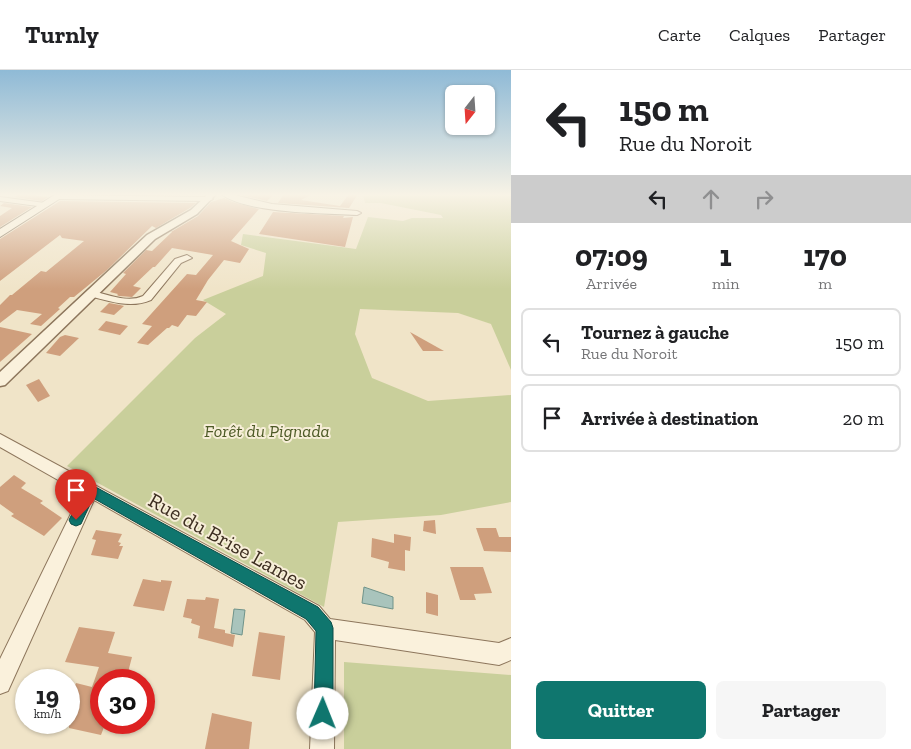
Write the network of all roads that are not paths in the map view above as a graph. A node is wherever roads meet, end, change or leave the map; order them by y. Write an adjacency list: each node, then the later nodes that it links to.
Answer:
1 (12, 226): 3 (main road)
2 (170, 226): 5 (street)
3 (0, 234)
4 (187, 258): 5 (street)
5 (93, 294): 6 (street)
6 (0, 381)
7 (0, 440): 8 (street, Rue du Brise Lames)
8 (90, 490): 9 (street, Rue du Brise Lames); 11 (street)
9 (325, 628): 10 (street); 12 (street)
10 (511, 649)
11 (0, 683)
12 (322, 749)

